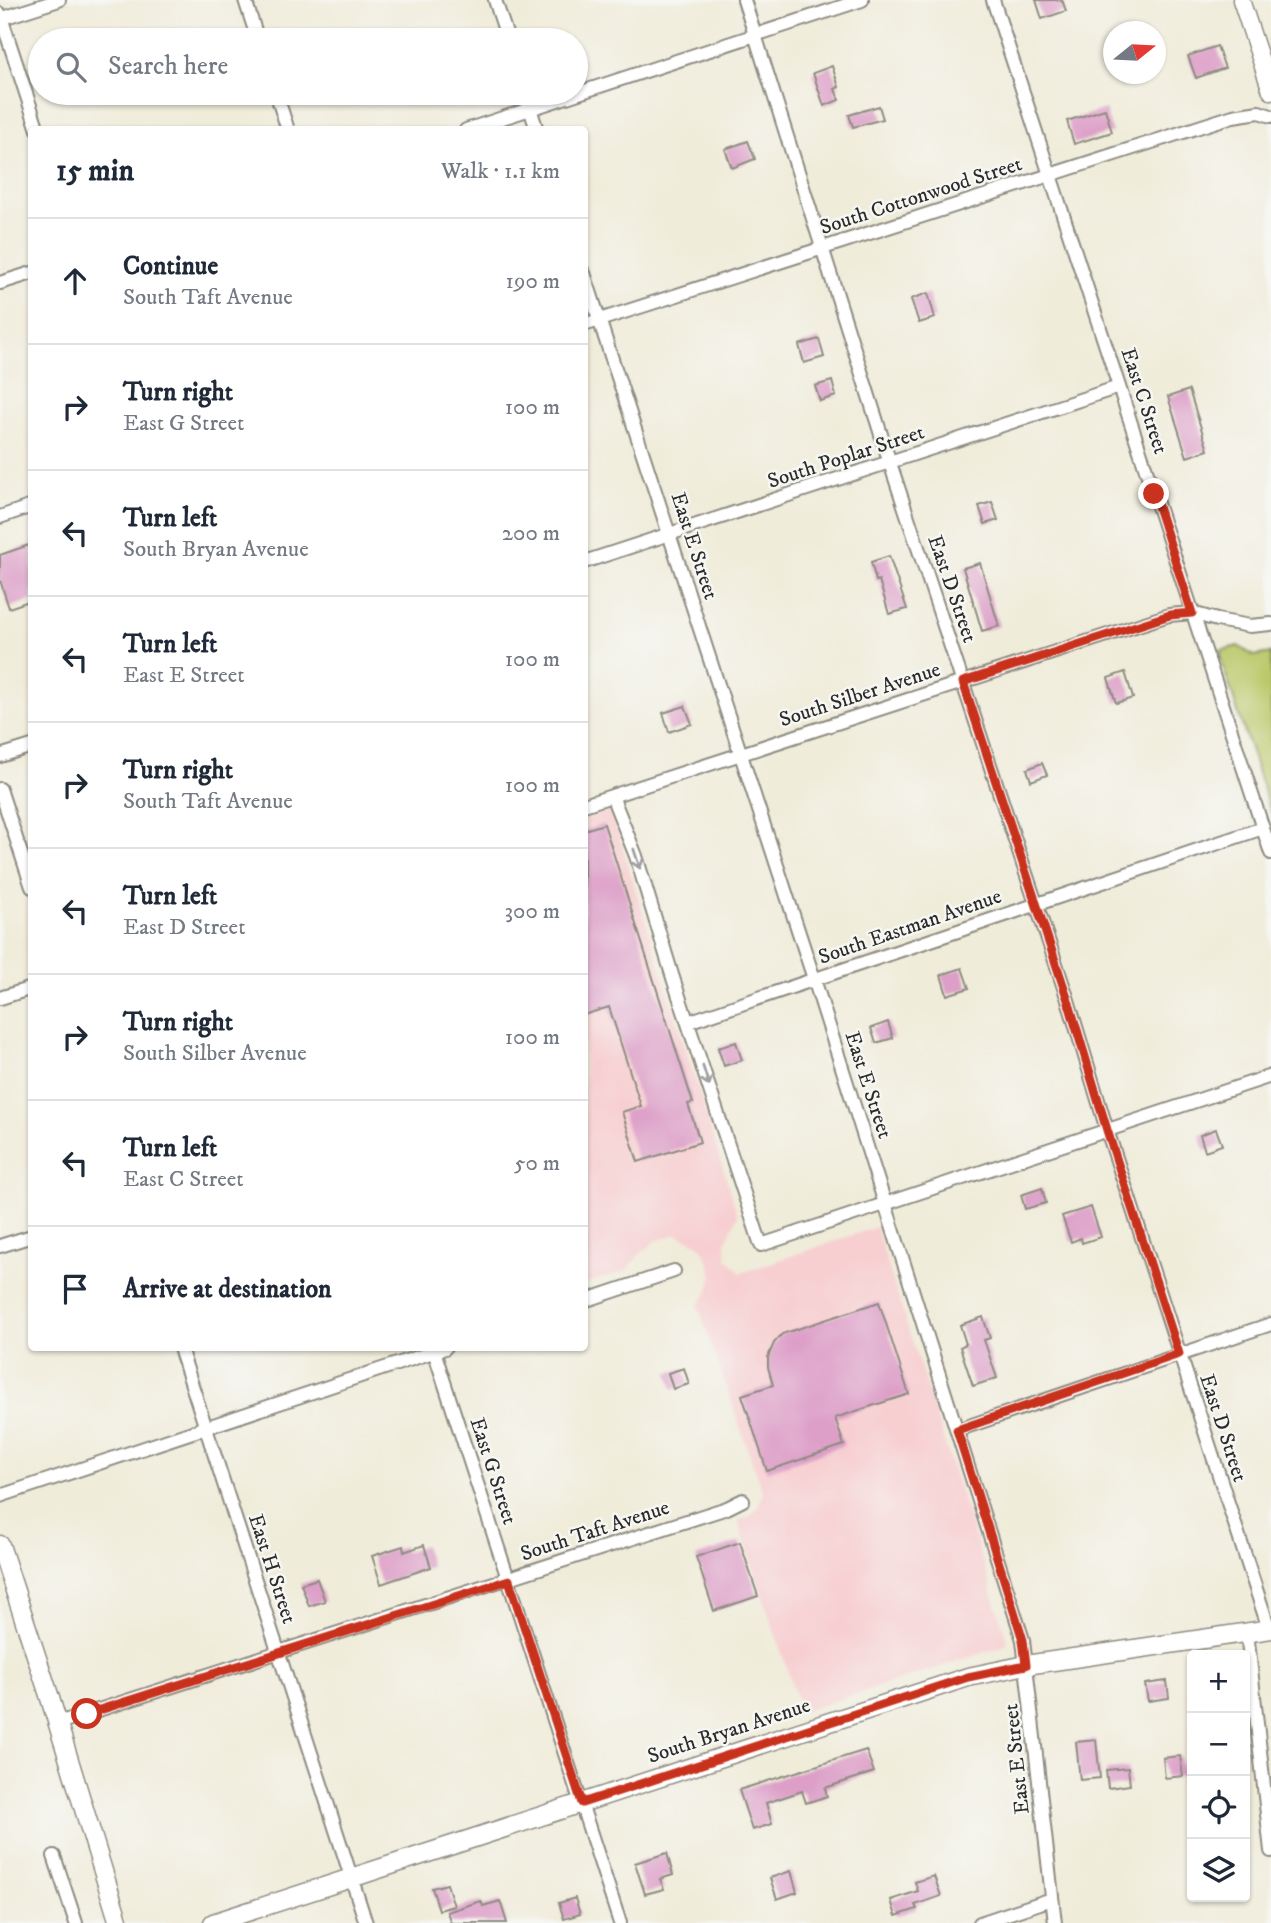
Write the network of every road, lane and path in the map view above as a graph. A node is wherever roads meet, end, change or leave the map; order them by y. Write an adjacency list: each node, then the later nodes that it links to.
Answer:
1 (59, 0): 8 (street)
2 (245, 0): 9 (street)
3 (495, 0): 10 (street)
4 (744, 0): 11 (street, East D Street)
5 (862, 0): 11 (street)
6 (993, 0): 25 (street, East C Street)
7 (1241, 0): 13 (street)
8 (1, 17): 14 (street)
9 (254, 28)
10 (504, 28)
11 (755, 35): 12 (street); 26 (street, East D Street)
12 (588, 89)
13 (1271, 91)
14 (28, 99)
15 (30, 105): 21 (street)
16 (279, 105): 22 (street)
17 (529, 105): 19 (street)
18 (539, 105): 19 (street)
19 (530, 108): 23 (street); 24 (street)
20 (1271, 116): 25 (street, South Cottonwood Street)
21 (37, 126)
22 (287, 126)
23 (478, 126)
24 (536, 126)
25 (1050, 175): 26 (street, South Cottonwood Street); 32 (street, East C Street)
26 (822, 248): 30 (street, South Cottonwood Street); 33 (street, East D Street)
27 (28, 274): 28 (street)
28 (0, 283)
29 (588, 285): 30 (street, East E Street)
30 (600, 320): 31 (street, South Cottonwood Street); 36 (street, East E Street)
31 (588, 324)
32 (1119, 387): 33 (street, South Poplar Street); 38 (street, East C Street)
33 (890, 463): 36 (street, South Poplar Street); 40 (street, East D Street)
34 (28, 507): 35 (street)
35 (0, 517)
36 (670, 534): 37 (street, South Poplar Street); 42 (street, East E Street)
37 (588, 561)
38 (1192, 613): 39 (street, South Silber Avenue); 40 (street, South Silber Avenue); 47 (street, East C Street)
39 (1271, 624)
40 (963, 682): 42 (street, South Silber Avenue); 50 (street, East D Street)
41 (28, 747): 43 (street)
42 (742, 754): 45 (street, South Silber Avenue); 51 (street, East E Street)
43 (0, 756)
44 (0, 789): 49 (street)
45 (612, 796): 46 (street, South Silber Avenue); 54 (street, one-way to 54)
46 (588, 804)
47 (1263, 828): 48 (street, East C Street); 50 (street, South Eastman Avenue)
48 (1271, 853)
49 (28, 875)
50 (1037, 904): 51 (street, South Eastman Avenue); 56 (street, East D Street)
51 (814, 979): 54 (street, South Eastman Avenue); 57 (street, East E Street)
52 (28, 989): 53 (street)
53 (0, 998)
54 (688, 1022): 57 (street, one-way to 57)
55 (1271, 1076): 56 (street)
56 (1107, 1130): 57 (street); 66 (street, East D Street)
57 (886, 1203): 68 (street, East E Street)
58 (28, 1237): 59 (street)
59 (0, 1247)
60 (674, 1271): 61 (street)
61 (588, 1300)
62 (1271, 1324): 66 (street)
63 (181, 1351): 67 (street, East H Street)
64 (433, 1351): 67 (street)
65 (440, 1351): 72 (street, East G Street)
66 (1179, 1354): 68 (street); 73 (street, East D Street)
67 (206, 1427): 69 (street); 75 (street, East H Street)
68 (957, 1430): 76 (street, East E Street)
69 (0, 1496)
70 (743, 1500): 72 (street, South Taft Avenue)
71 (0, 1545): 77 (main road)
72 (509, 1580): 75 (street, South Taft Avenue); 78 (street, East G Street)
73 (1270, 1629): 74 (main road, South Bryan Avenue)
74 (1247, 1632): 76 (main road, South Bryan Avenue); 79 (street)
75 (279, 1653): 77 (street, South Taft Avenue); 81 (street, East H Street)
76 (1026, 1665): 78 (main road, South Bryan Avenue); 82 (street, East E Street)
77 (58, 1723): 84 (main road)
78 (582, 1803): 81 (main road, South Bryan Avenue); 87 (street, East G Street)
79 (1271, 1851)
80 (54, 1856): 83 (street)
81 (352, 1878): 85 (main road, South Bryan Avenue); 86 (street, East H Street)
82 (1052, 1899): 88 (street); 89 (street, East E Street)
83 (76, 1923)
84 (119, 1923)
85 (212, 1923)
86 (366, 1923)
87 (620, 1923)
88 (980, 1923)
89 (1055, 1923)

